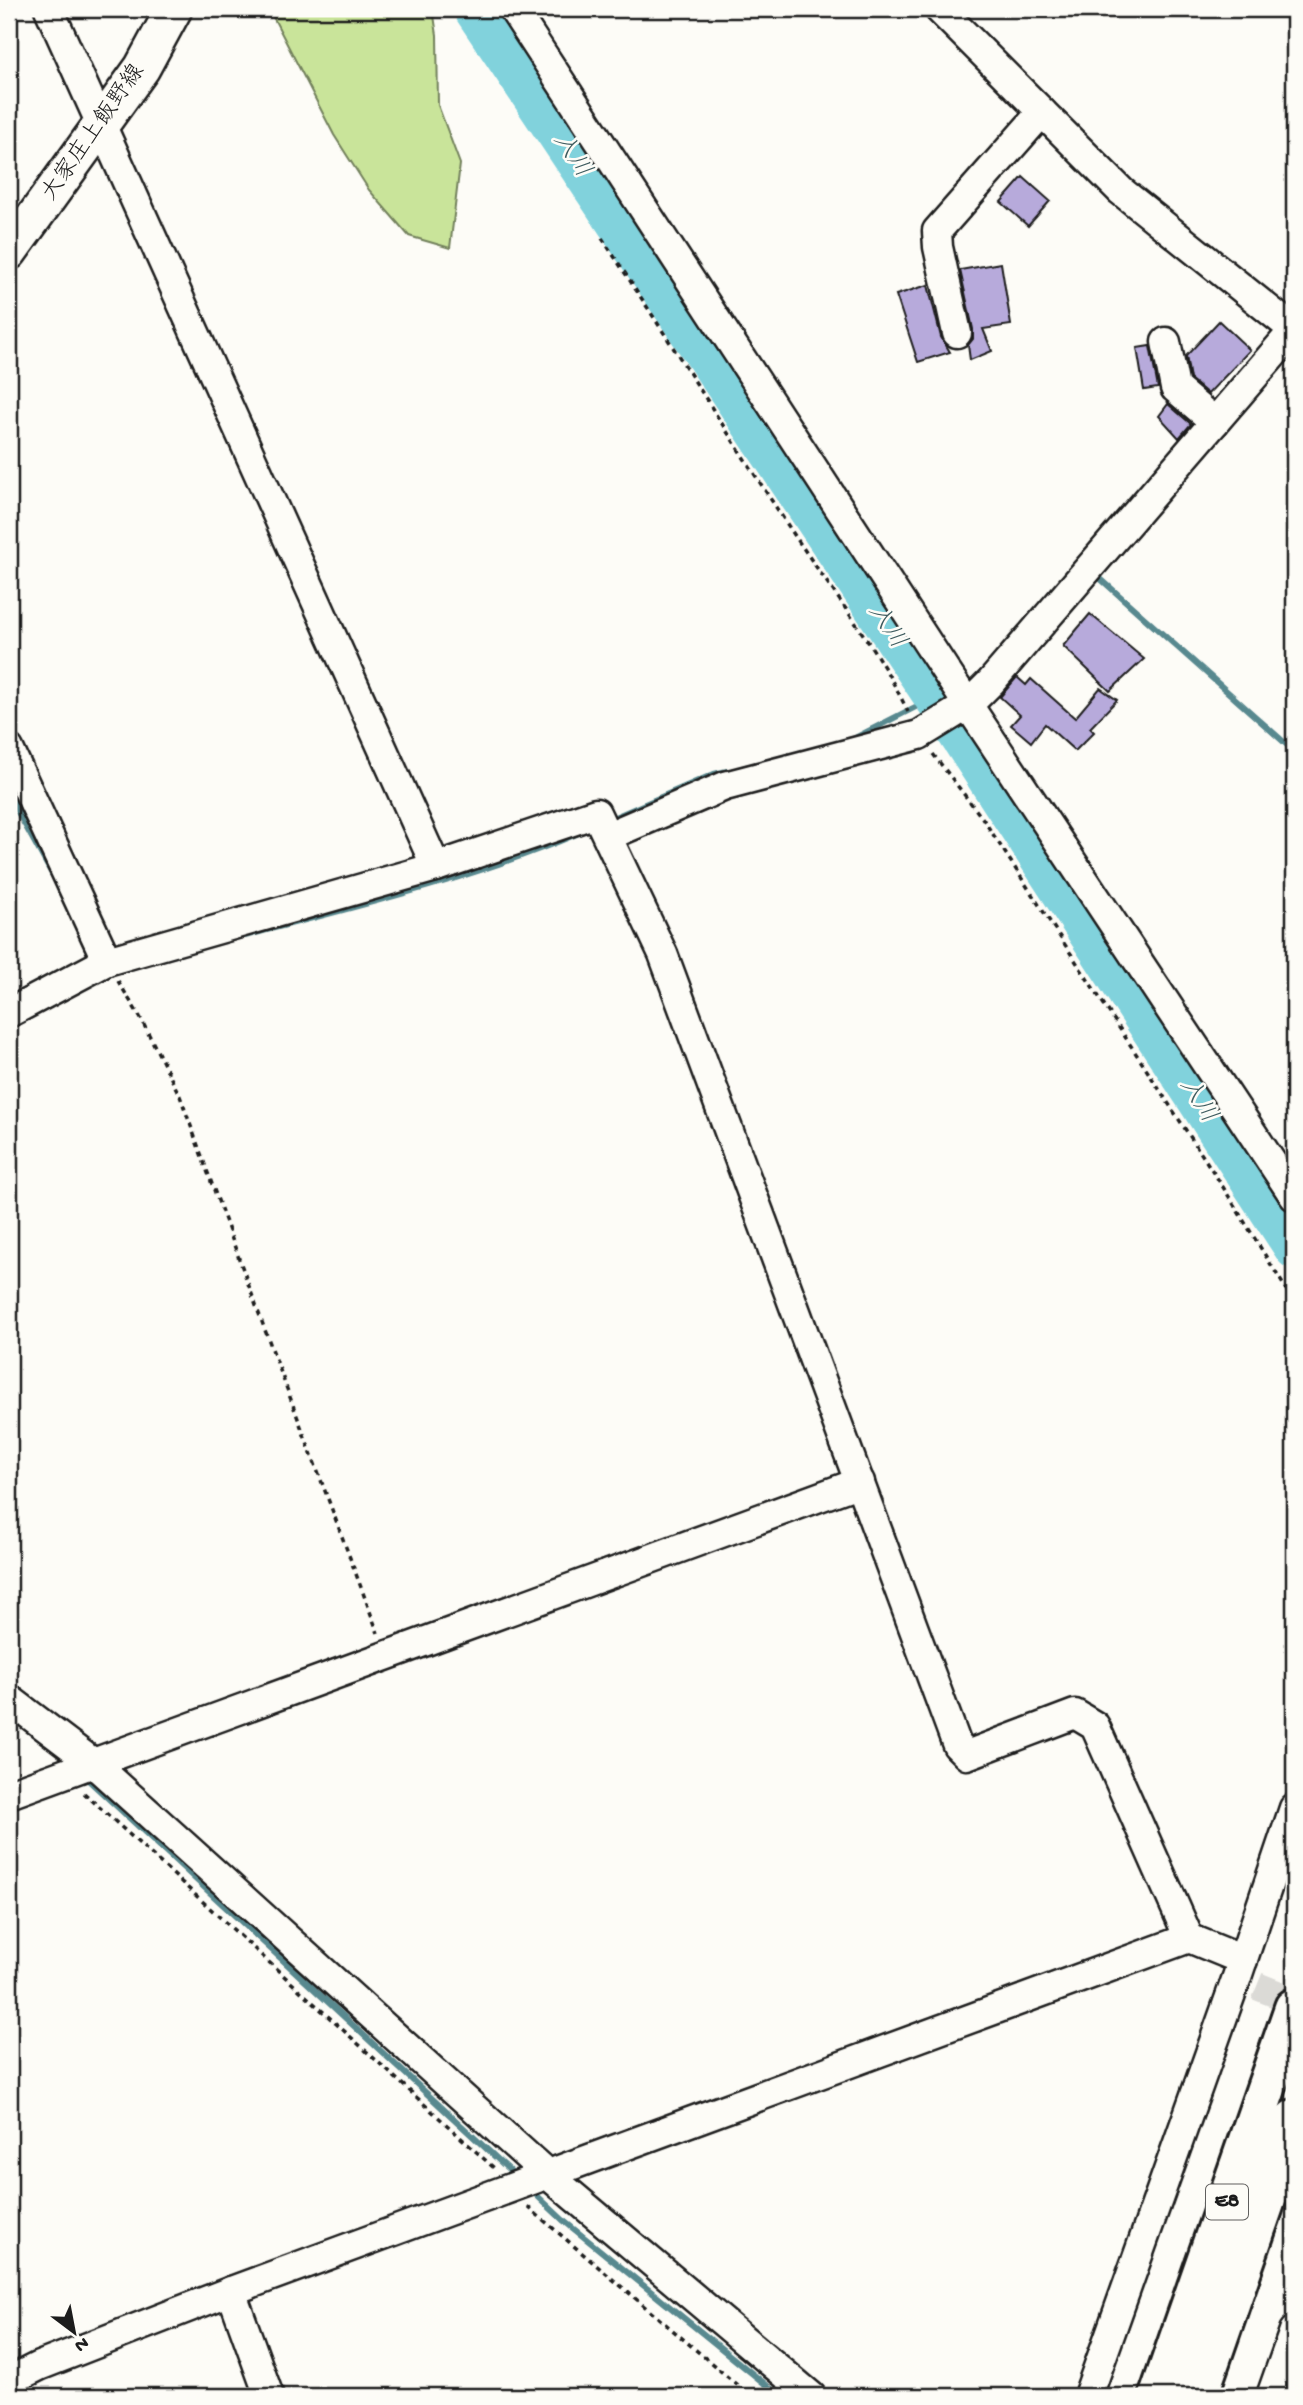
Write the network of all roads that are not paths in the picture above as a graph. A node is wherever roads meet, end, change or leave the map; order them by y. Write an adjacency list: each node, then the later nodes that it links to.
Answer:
1 (49, 9): 6 (street)
2 (174, 9): 6 (main road, 大家庄上飯野線)
3 (513, 9): 12 (street)
4 (939, 9): 5 (street)
5 (1042, 112): 8 (street); 9 (street)
6 (102, 125): 7 (main road, 大家庄上飯野線); 15 (street)
7 (9, 252)
8 (1294, 330): 11 (street)
9 (957, 333)
10 (1166, 342): 11 (street)
11 (1215, 422): 12 (street)
12 (968, 705): 14 (street); 18 (street)
13 (9, 748): 16 (street)
14 (608, 836): 15 (street); 19 (street)
15 (436, 867): 16 (street)
16 (107, 961): 17 (street)
17 (9, 1013)
18 (1294, 1196)
19 (860, 1482): 21 (street); 24 (street)
20 (9, 1699): 21 (street)
21 (92, 1762): 22 (street); 28 (street)
22 (9, 1794)
23 (1294, 1808): 25 (street)
24 (1189, 1938): 25 (street); 28 (street)
25 (1246, 1974): 34 (street)
26 (1294, 2008): 35 (highway, E8)
27 (1294, 2119): 36 (highway, E8)
28 (547, 2174): 29 (street); 33 (street)
29 (231, 2291): 31 (street); 32 (street)
30 (1294, 2331): 37 (street)
31 (9, 2381)
32 (269, 2396)
33 (811, 2396)
34 (1088, 2396)
35 (1159, 2396)
36 (1198, 2396)
37 (1271, 2396)

